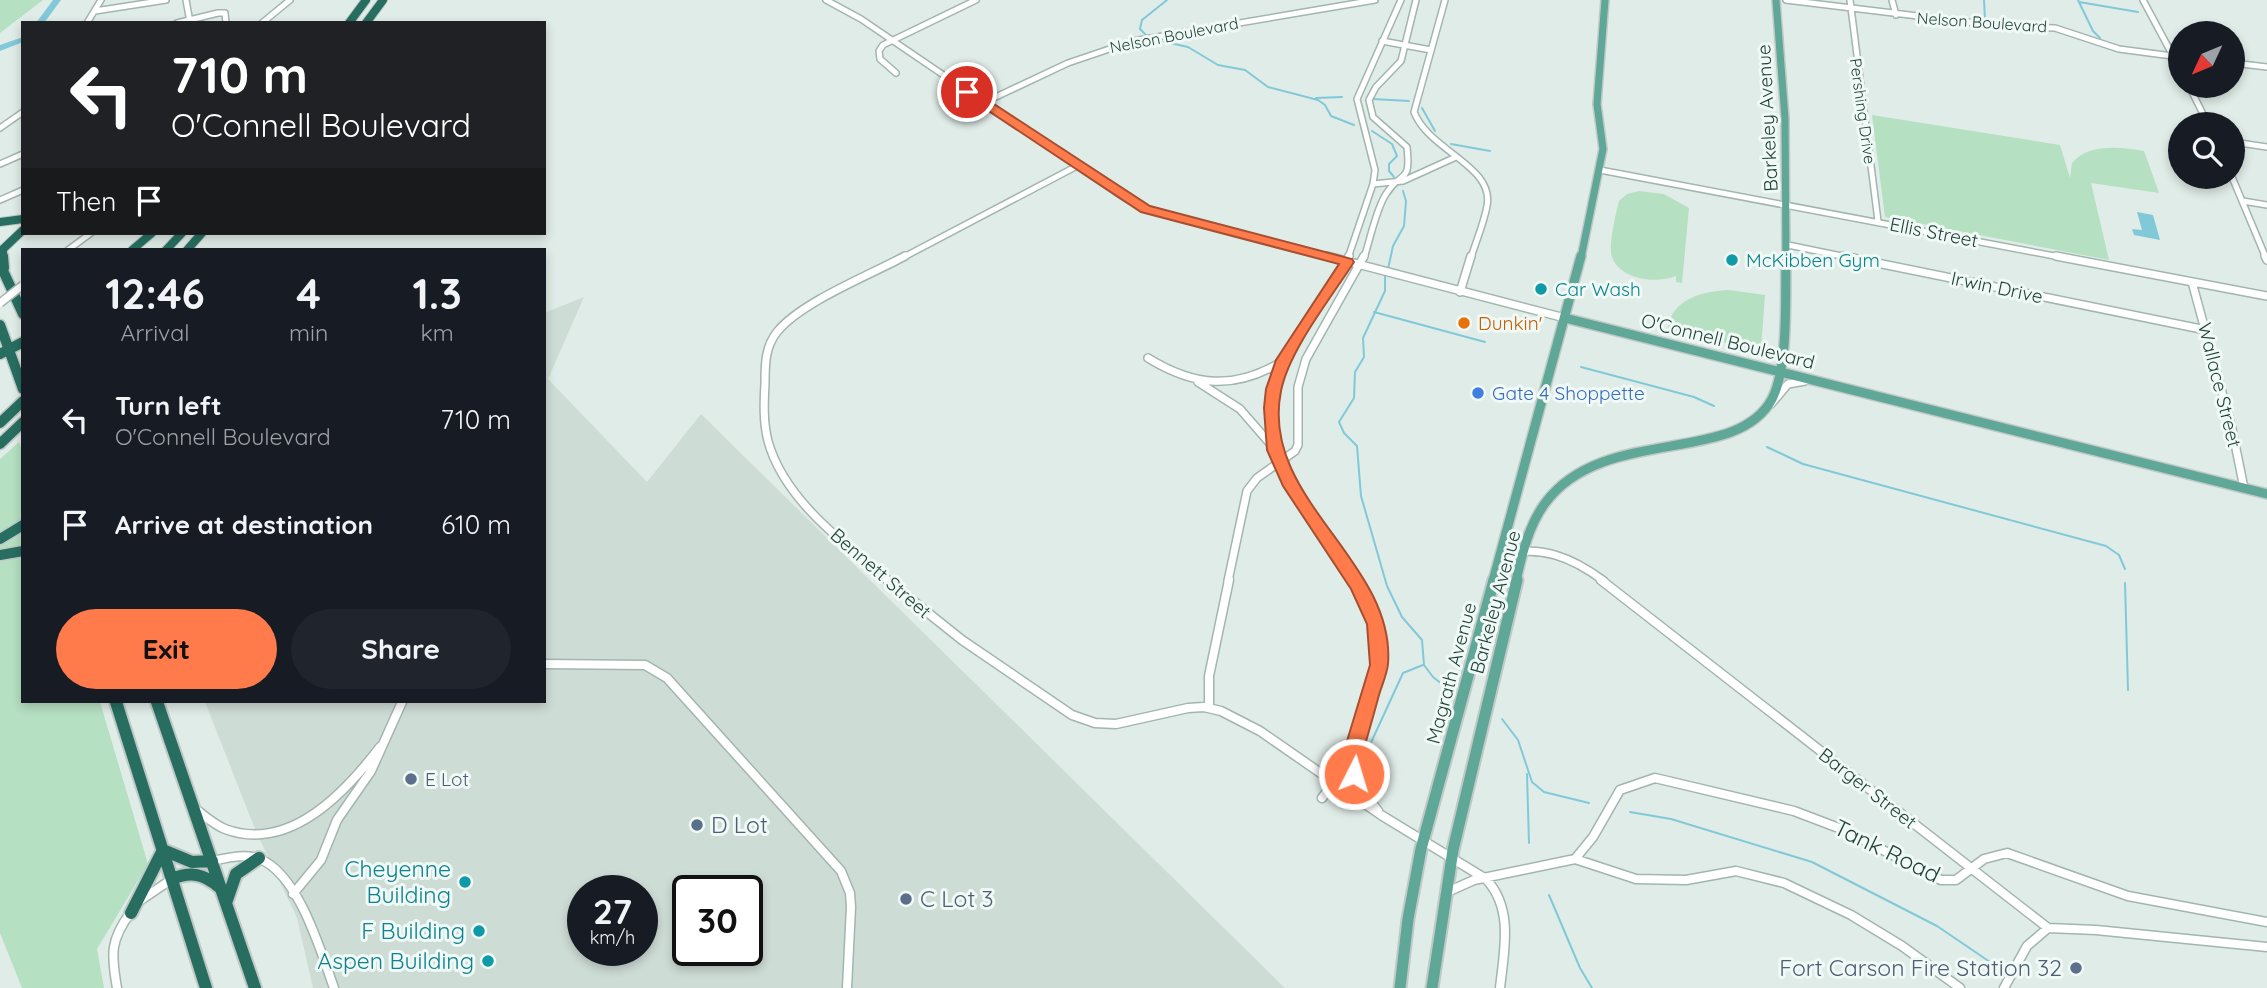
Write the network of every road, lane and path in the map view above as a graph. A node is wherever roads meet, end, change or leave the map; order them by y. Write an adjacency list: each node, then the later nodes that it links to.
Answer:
1 (101, 0): 20 (street)
2 (166, 0): 20 (street)
3 (186, 0): 23 (street)
4 (290, 0): 25 (street)
5 (366, 0): 26 (highway)
6 (383, 0): 27 (highway)
7 (826, 0): 28 (street, O'Connell Boulevard)
8 (976, 0): 28 (street)
9 (1375, 0): 37 (street, Nelson Boulevard)
10 (1401, 0): 29 (street)
11 (1416, 0): 31 (street)
12 (1445, 0): 32 (street)
13 (1605, 0): 46 (main road, Magrath Avenue)
14 (1776, 0): 53 (main road, Barkeley Avenue)
15 (1786, 0): 19 (street, Nelson Boulevard)
16 (1850, 0): 19 (street, Pershing Drive)
17 (1892, 0): 21 (street)
18 (2143, 0): 30 (street)
19 (1850, 9): 21 (street, Nelson Boulevard); 56 (street, Pershing Drive)
20 (95, 11): 22 (street)
21 (1896, 15): 33 (street, Nelson Boulevard)
22 (88, 21)
23 (190, 21): 24 (street)
24 (226, 21)
25 (264, 21)
26 (350, 21)
27 (367, 21)
28 (890, 39): 36 (street); 37 (street, O'Connell Boulevard)
29 (1382, 41): 31 (street); 48 (street)
30 (2168, 42)
31 (1406, 45): 32 (street); 47 (street)
32 (1431, 50): 43 (street)
33 (2168, 56)
34 (2245, 64): 35 (street)
35 (2267, 67)
36 (896, 73)
37 (983, 103): 45 (street, O'Connell Boulevard)
38 (21, 113): 39 (street)
39 (0, 128)
40 (2245, 144): 41 (street)
41 (2267, 147)
42 (21, 155): 44 (street)
43 (1456, 157): 47 (street); 74 (street)
44 (0, 164)
45 (1077, 166): 69 (street, O'Connell Boulevard); 110 (street, Bennett Street)
46 (1600, 170): 53 (street, Ellis Street); 78 (main road, Magrath Avenue)
47 (1396, 183): 48 (street); 70 (street)
48 (1373, 184): 69 (street)
49 (2238, 189): 52 (street)
50 (21, 191): 51 (street)
51 (0, 200)
52 (2243, 201): 54 (street); 68 (street)
53 (1789, 205): 56 (street, Ellis Street); 63 (main road, Barkeley Avenue)
54 (2267, 205)
55 (21, 219): 57 (highway)
56 (1878, 221): 72 (street, Ellis Street)
57 (0, 222)
58 (21, 232): 71 (highway)
59 (88, 235): 64 (street)
60 (150, 235): 65 (highway)
61 (180, 235): 66 (highway)
62 (202, 235): 67 (highway)
63 (1788, 245): 80 (street, Irwin Drive); 87 (main road, Barkeley Avenue)
64 (71, 248)
65 (134, 248)
66 (168, 248)
67 (189, 248)
68 (2267, 260)
69 (1347, 262): 70 (street, O'Connell Boulevard); 86 (street)
70 (1361, 266): 74 (street, O'Connell Boulevard); 97 (street)
71 (2, 267): 73 (highway)
72 (2192, 282): 75 (street, Ellis Street); 80 (street, Wallace Street)
73 (18, 285): 76 (highway); 77 (street, bridge)
74 (1460, 292): 78 (street, O'Connell Boulevard)
75 (2267, 296)
76 (21, 302)
77 (0, 303)
78 (1565, 318): 87 (main road, O'Connell Boulevard); 105 (main road, Magrath Avenue)
79 (0, 325): 82 (highway)
80 (2206, 330): 98 (street, Wallace Street)
81 (21, 343): 82 (highway)
82 (11, 350): 83 (highway); 84 (highway); 90 (highway)
83 (21, 350)
84 (0, 354)
85 (1148, 358): 88 (street)
86 (1283, 360): 88 (street); 96 (street)
87 (1779, 372): 89 (main road, O'Connell Boulevard); 92 (main road, Barkeley Avenue)
88 (1191, 379): 96 (street)
89 (1813, 381): 92 (street); 98 (main road, O'Connell Boulevard)
90 (21, 382)
91 (21, 403): 93 (highway)
92 (1765, 409): 102 (main road, Barkeley Avenue)
93 (0, 423)
94 (21, 424): 95 (highway)
95 (0, 444)
96 (1275, 450): 97 (street)
97 (1280, 462): 110 (street); 112 (street)
98 (2244, 488): 99 (main road, O'Connell Boulevard)
99 (2267, 494)
100 (21, 526): 101 (highway)
101 (0, 539)
102 (1527, 548): 105 (street); 120 (main road, Barkeley Avenue); 123 (street, Barger Street)
103 (21, 551): 104 (highway)
104 (0, 555)
105 (1501, 556): 117 (main road, Magrath Avenue)
106 (546, 664): 138 (street)
107 (116, 703): 118 (highway)
108 (157, 703): 115 (highway)
109 (402, 703): 111 (street)
110 (1209, 708): 113 (street)
111 (380, 747): 115 (street); 127 (street)
112 (1351, 761): 113 (street); 116 (street)
113 (1333, 783): 114 (street); 116 (street)
114 (1322, 798)
115 (193, 807): 122 (highway)
116 (1382, 816): 117 (street)
117 (1423, 842): 120 (street); 139 (main road, Magrath Avenue)
118 (163, 850): 122 (highway); 125 (highway); 130 (highway)
119 (259, 858): 122 (street); 127 (street); 129 (highway)
120 (1450, 858): 124 (street); 128 (main road, Barkeley Avenue)
121 (1575, 859): 123 (street, Tank Road); 124 (street); 142 (street)
122 (212, 861): 126 (highway)
123 (1971, 869): 131 (street, Tank Road); 132 (street, Barger Street)
124 (1486, 878): 128 (street); 141 (street)
125 (172, 879): 126 (highway); 130 (street); 135 (highway)
126 (221, 889): 129 (highway)
127 (293, 894): 137 (street)
128 (1444, 894): 140 (main road, Barkeley Avenue)
129 (226, 903): 136 (highway)
130 (131, 913): 134 (street)
131 (2267, 922)
132 (2048, 928): 133 (street); 143 (street)
133 (2267, 947)
134 (117, 988)
135 (206, 988)
136 (256, 988)
137 (334, 988)
138 (848, 988)
139 (1400, 988)
140 (1432, 988)
141 (1500, 988)
142 (1961, 988)
143 (2004, 988)

